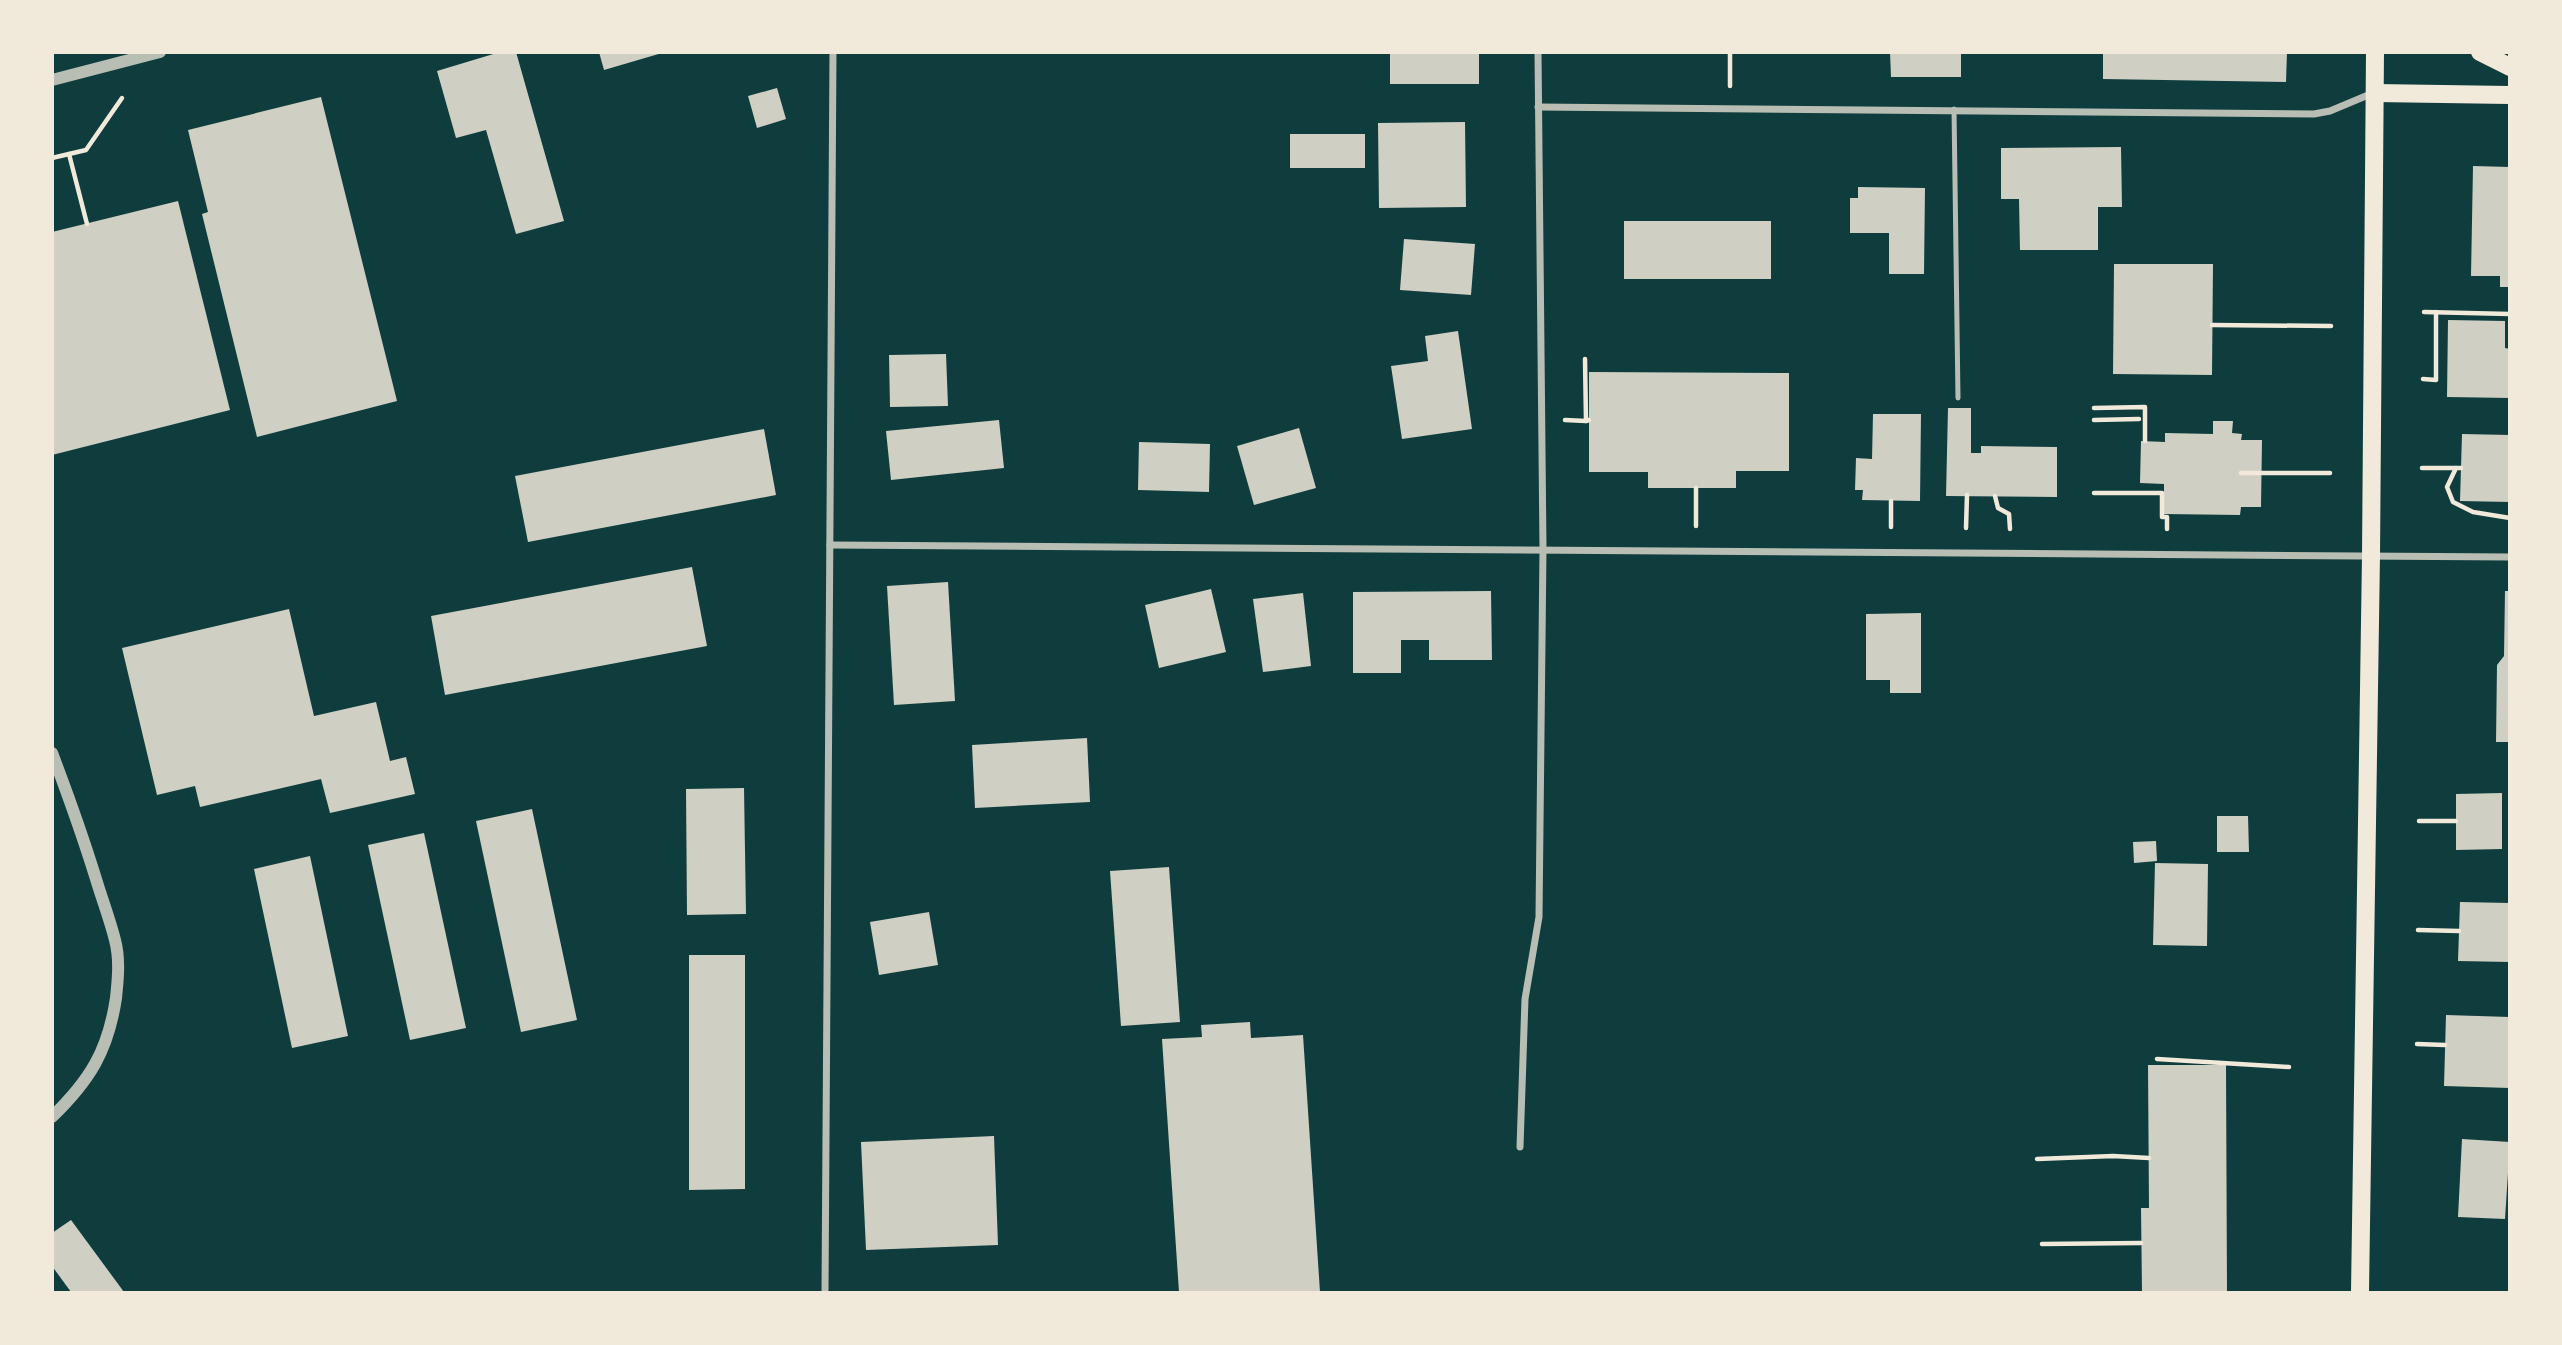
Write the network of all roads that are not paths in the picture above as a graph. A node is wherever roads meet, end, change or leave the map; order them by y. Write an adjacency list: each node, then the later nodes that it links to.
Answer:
1 (160, 52): 7 (street)
2 (833, 52): 13 (street)
3 (1538, 52): 10 (street)
4 (2375, 52): 8 (main road)
5 (2480, 52): 6 (main road)
6 (2510, 67)
7 (52, 80)
8 (2375, 93): 9 (main road); 11 (street); 15 (main road)
9 (2510, 95)
10 (1538, 107): 11 (street); 14 (street)
11 (1954, 109): 12 (lane)
12 (1958, 398)
13 (830, 545): 14 (street); 20 (street)
14 (1543, 550): 15 (street); 19 (street)
15 (2371, 555): 16 (street); 21 (main road)
16 (2510, 556)
17 (52, 753): 18 (street)
18 (52, 1117)
19 (1520, 1147)
20 (825, 1293)
21 (2360, 1293)

